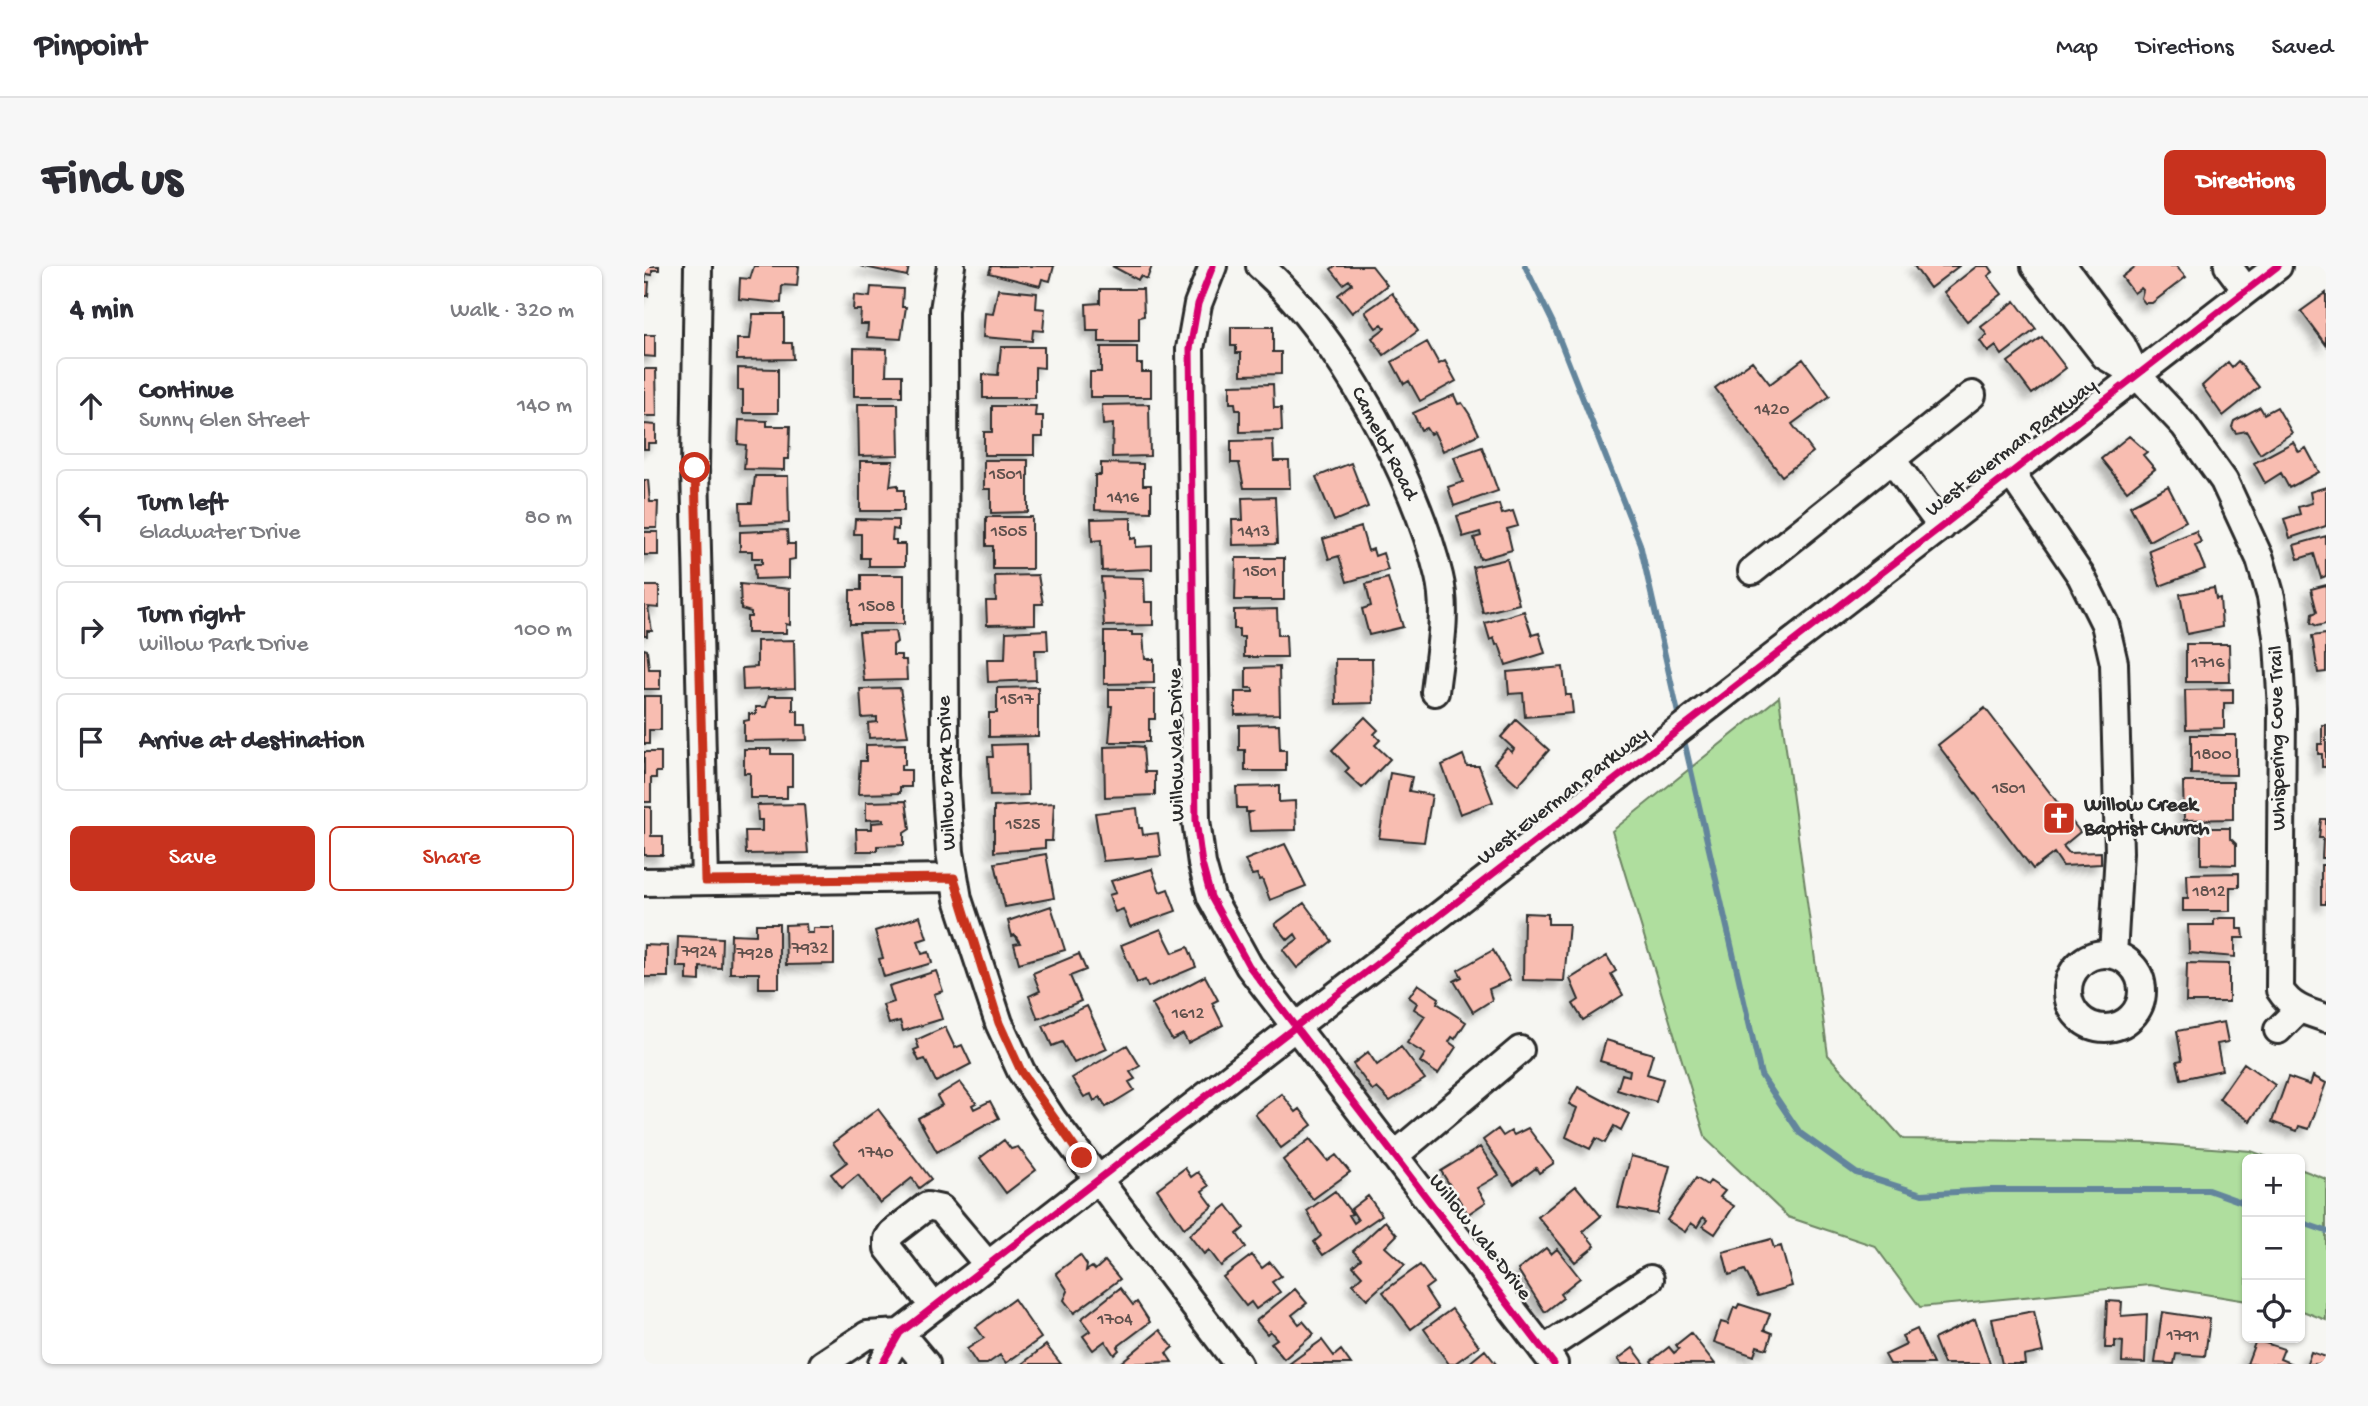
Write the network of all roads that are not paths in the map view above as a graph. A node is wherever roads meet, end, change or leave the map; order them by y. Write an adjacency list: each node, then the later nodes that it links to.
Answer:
1 (698, 266): 19 (street)
2 (951, 266): 18 (street, Willow Park Drive)
3 (1213, 266): 24 (street, Willow Vale Drive)
4 (1260, 266): 17 (street, Camelot Road)
5 (2035, 266): 10 (street, Whispering Cove Trail)
6 (2063, 266): 10 (street, Whispering Cove Trail)
7 (2228, 266): 9 (street)
8 (2278, 266): 9 (street, West Everman Parkway)
9 (2246, 290): 11 (street, West Everman Parkway)
10 (2073, 298): 11 (street, Whispering Cove Trail)
11 (2136, 374): 14 (street, West Everman Parkway); 22 (street, Whispering Cove Trail)
12 (1972, 395): 13 (street)
13 (1892, 460): 15 (street); 16 (street)
14 (2011, 473): 15 (street, West Everman Parkway); 21 (street)
15 (1942, 527): 24 (street, West Everman Parkway)
16 (1752, 571)
17 (1435, 692)
18 (954, 878): 19 (street); 28 (street, Willow Park Drive)
19 (705, 881): 20 (street)
20 (644, 882)
21 (2113, 955)
22 (2299, 1009): 23 (street); 25 (street)
23 (2326, 1018)
24 (1295, 1028): 27 (street, Willow Vale Drive); 28 (street, West Everman Parkway)
25 (2277, 1030)
26 (1520, 1050): 27 (street)
27 (1394, 1156): 33 (street, Willow Vale Drive)
28 (1098, 1180): 29 (street, West Everman Parkway); 37 (street, Willow Park Drive)
29 (988, 1265): 31 (street, West Everman Parkway); 31 (street)
30 (1650, 1279): 33 (street)
31 (934, 1307): 32 (street, West Everman Parkway)
32 (900, 1333): 34 (street); 35 (street, West Everman Parkway); 36 (street)
33 (1548, 1357)
34 (823, 1364)
35 (882, 1364)
36 (926, 1364)
37 (1238, 1364)

